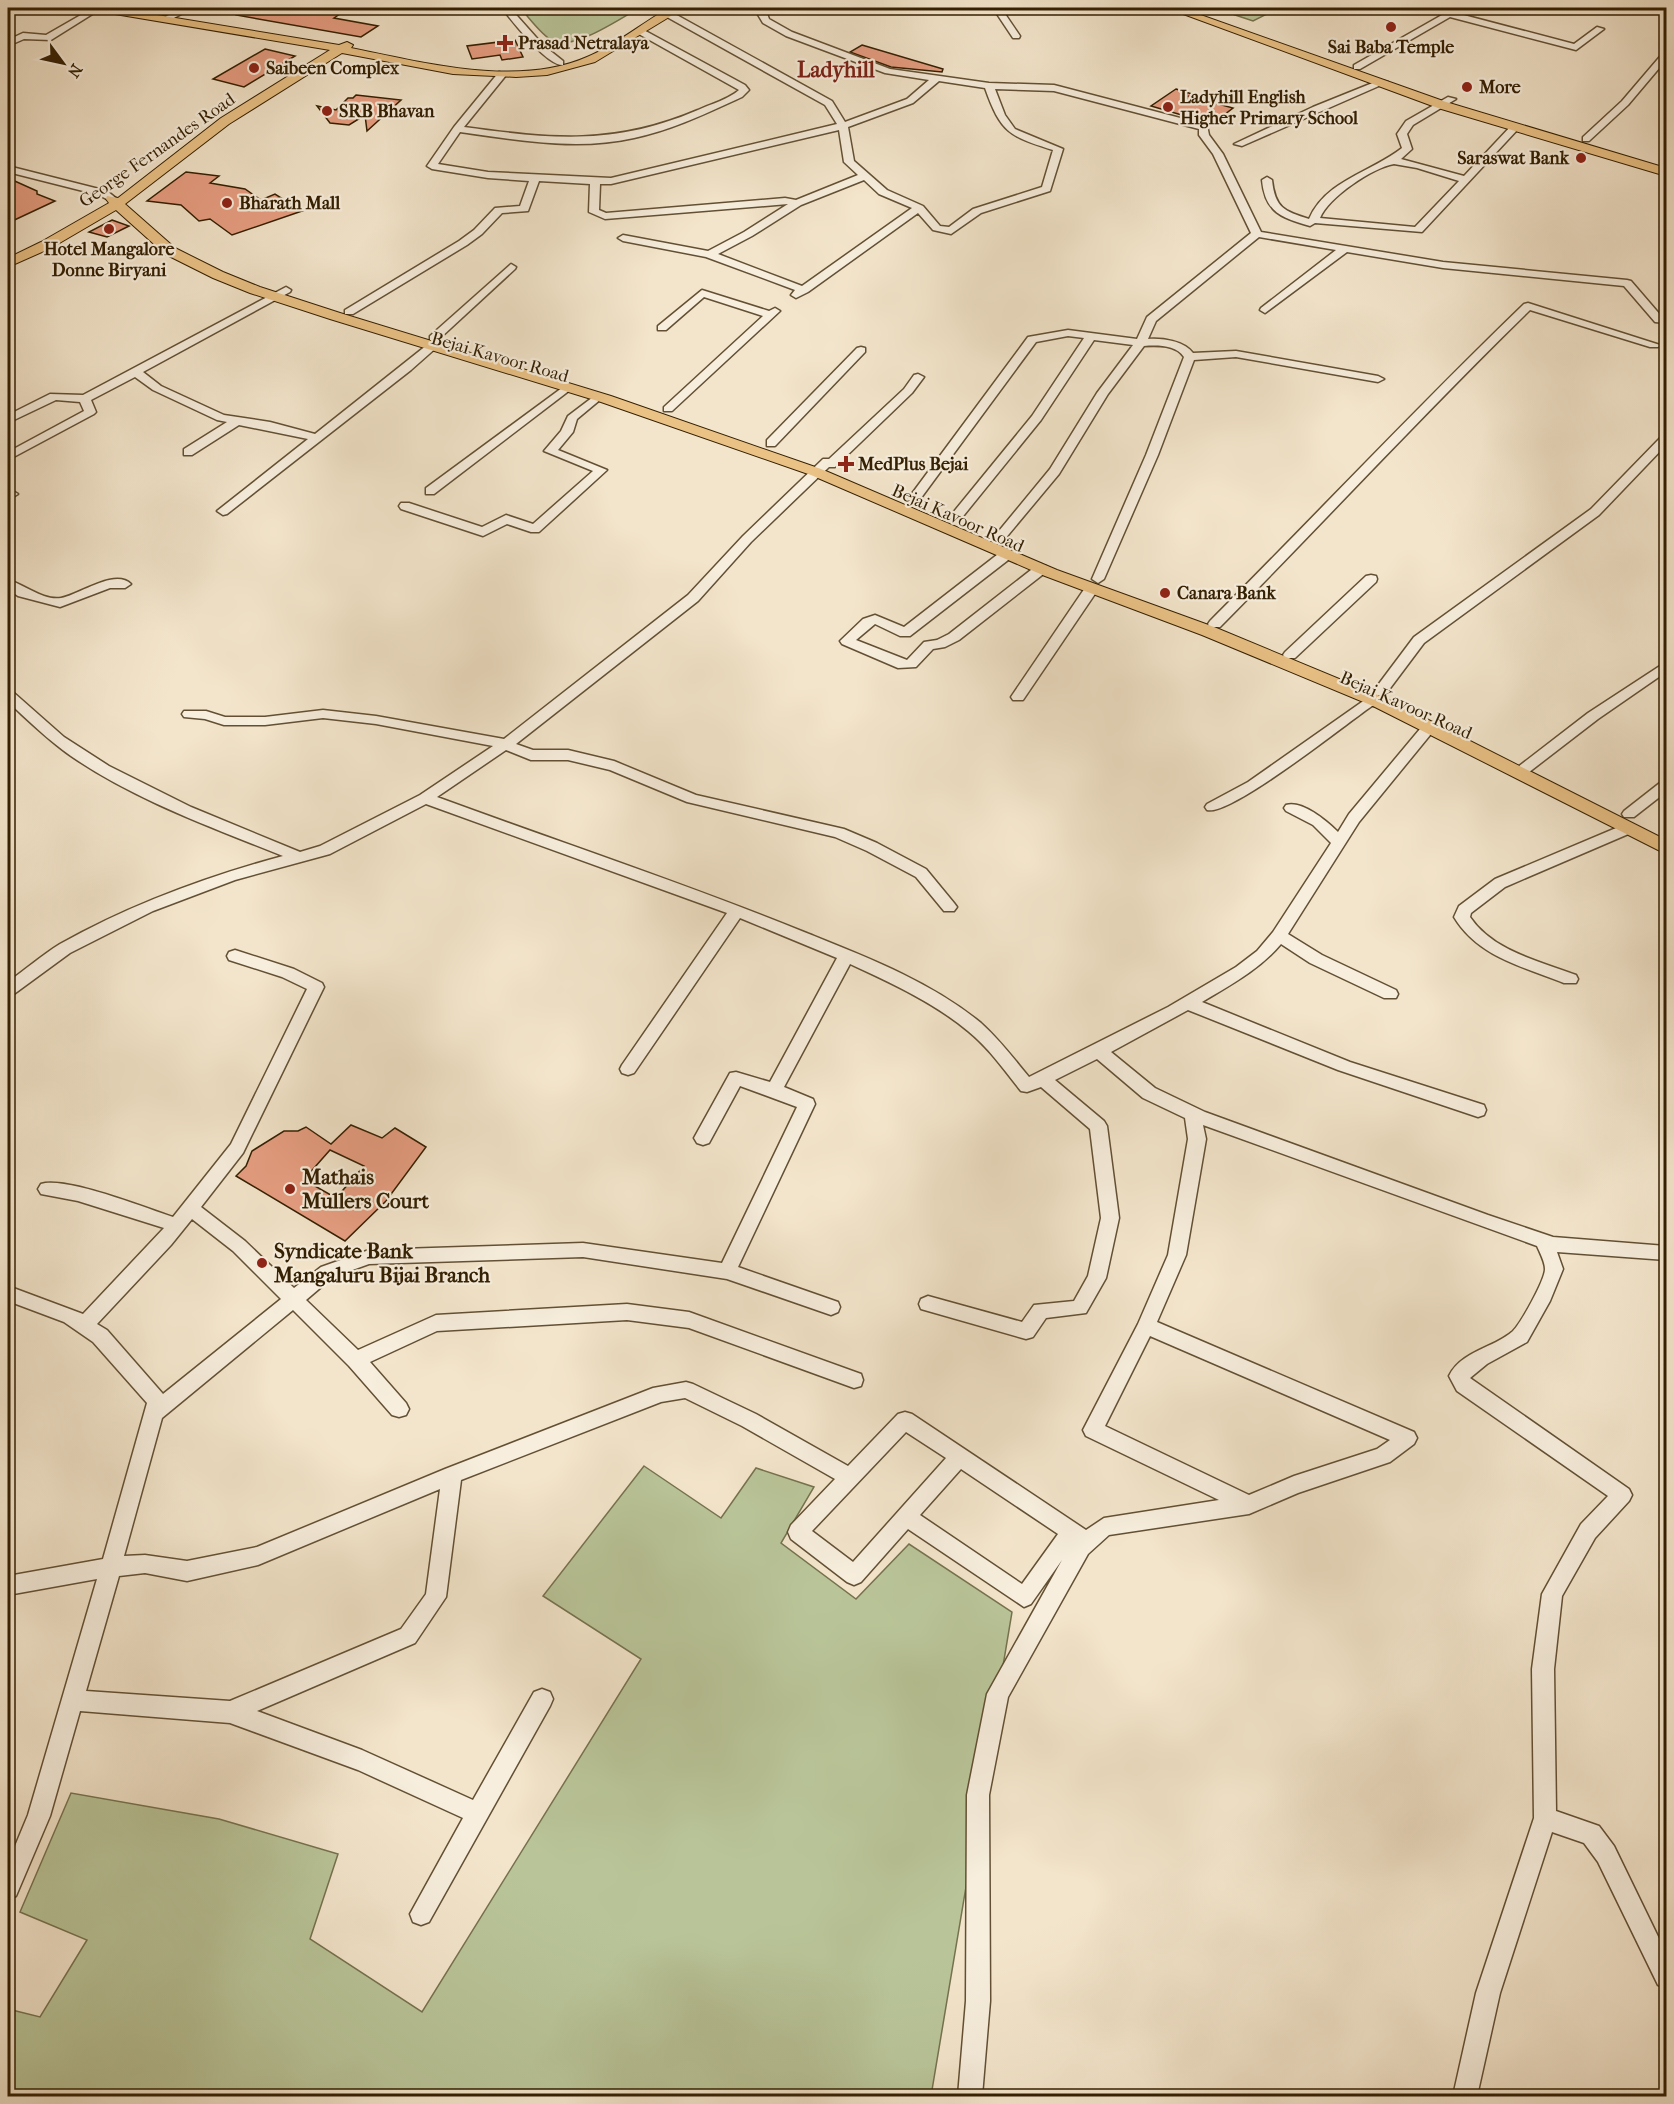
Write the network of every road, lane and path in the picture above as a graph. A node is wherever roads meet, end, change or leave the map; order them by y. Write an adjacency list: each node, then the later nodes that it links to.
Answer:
1 (97, 8): 13 (main road); 18 (street)
2 (116, 8): 13 (main road)
3 (189, 8): 13 (street)
4 (506, 8): 23 (street)
5 (679, 8): 11 (main road)
6 (761, 8): 26 (street)
7 (997, 8): 16 (street)
8 (1172, 8): 27 (main road)
9 (1190, 8): 24 (main road)
10 (1429, 8): 12 (street)
11 (665, 10): 15 (main road); 23 (main road); 30 (street)
12 (1449, 14): 14 (street); 24 (street)
13 (169, 17): 17 (main road); 19 (main road)
14 (1600, 29)
15 (640, 31): 25 (main road); 32 (street)
16 (1016, 36)
17 (298, 42): 19 (main road); 22 (main road)
18 (8, 43)
19 (340, 46): 21 (main road); 22 (main road, George Fernandes Road); 23 (main road)
20 (1666, 55): 33 (street)
21 (374, 56): 22 (main road); 25 (main road)
22 (317, 61): 44 (main road, George Fernandes Road)
23 (560, 63)
24 (1357, 67): 29 (main road)
25 (502, 74): 32 (street)
26 (936, 80): 28 (street); 30 (street)
27 (1383, 82): 29 (main road); 34 (street)
28 (989, 86): 46 (street); 48 (street)
29 (1446, 102): 31 (main road); 33 (main road); 35 (street)
30 (843, 126): 39 (street); 43 (street)
31 (1514, 128): 38 (main road); 42 (street)
32 (457, 129): 40 (street)
33 (1586, 139): 36 (main road)
34 (1239, 144)
35 (1392, 161): 42 (street); 47 (street)
36 (1666, 162)
37 (8, 169): 44 (street)
38 (1666, 171)
39 (865, 176): 45 (street); 46 (street)
40 (535, 178): 43 (street); 58 (street)
41 (1267, 180): 47 (street)
42 (1467, 180): 47 (street)
43 (595, 182): 45 (street)
44 (114, 198): 53 (main road, George Fernandes Road); 54 (main road, George Fernandes Road); 56 (main road, Bejai Kavoor Road)
45 (796, 203): 52 (street)
46 (919, 208): 52 (street)
47 (1312, 221): 50 (street)
48 (1257, 234): 50 (street); 63 (street)
49 (623, 238): 52 (street)
50 (1286, 240): 51 (street)
51 (1344, 249): 57 (street); 59 (street)
52 (709, 254)
53 (8, 255)
54 (8, 263)
55 (511, 267): 62 (street)
56 (281, 293): 58 (main road, Bejai Kavoor Road); 62 (main road, Bejai Kavoor Road); 67 (street)
57 (1265, 310)
58 (350, 312): 62 (main road, Bejai Kavoor Road)
59 (1666, 320)
60 (662, 328): 73 (street)
61 (1091, 336): 63 (street); 83 (street); 86 (street)
62 (432, 342): 70 (main road, Bejai Kavoor Road); 73 (main road, Bejai Kavoor Road); 76 (street)
63 (1141, 343): 66 (street); 87 (street)
64 (1654, 345): 94 (street)
65 (861, 350): 78 (street)
66 (1190, 357): 69 (street); 93 (street)
67 (135, 371): 72 (street); 75 (street)
68 (918, 377): 81 (street)
69 (1378, 379)
70 (566, 387): 71 (main road, Bejai Kavoor Road); 82 (street)
71 (597, 397): 81 (main road, Bejai Kavoor Road); 84 (street)
72 (85, 399): 74 (street); 80 (street)
73 (668, 409): 78 (main road, Bejai Kavoor Road)
74 (10, 418)
75 (237, 421): 76 (street); 79 (street)
76 (317, 438): 85 (street)
77 (1666, 439): 101 (street)
78 (771, 443): 81 (main road, Bejai Kavoor Road)
79 (188, 452)
80 (8, 457)
81 (825, 466): 83 (main road, Bejai Kavoor Road); 88 (main road, Bejai Kavoor Road); 104 (street)
82 (430, 491)
83 (914, 499): 86 (main road, Bejai Kavoor Road)
84 (405, 506)
85 (223, 512)
86 (956, 517): 87 (main road, Bejai Kavoor Road)
87 (1000, 537): 93 (main road, Bejai Kavoor Road)
88 (1007, 554): 89 (main road, Bejai Kavoor Road); 95 (street)
89 (1041, 569): 93 (main road, Bejai Kavoor Road); 96 (street)
90 (1371, 579): 97 (street)
91 (8, 584): 92 (street)
92 (125, 584)
93 (1093, 587): 94 (main road, Bejai Kavoor Road); 100 (street); 101 (main road, Bejai Kavoor Road)
94 (1215, 624): 97 (main road, Bejai Kavoor Road)
95 (905, 633): 96 (street); 96 (street)
96 (929, 645)
97 (1290, 655): 101 (main road, Bejai Kavoor Road)
98 (1666, 666): 105 (street)
99 (8, 695): 114 (street)
100 (1018, 697)
101 (1380, 697): 103 (main road, Bejai Kavoor Road); 105 (main road, Bejai Kavoor Road); 108 (street)
102 (189, 714): 104 (street)
103 (1430, 726): 105 (main road, Bejai Kavoor Road); 112 (street)
104 (504, 745): 107 (street); 115 (street)
105 (1524, 768): 110 (main road, Bejai Kavoor Road)
106 (1666, 785): 110 (street)
107 (424, 798): 114 (street); 116 (street)
108 (1212, 807)
109 (1291, 808): 112 (street)
110 (1628, 821): 111 (main road, Bejai Kavoor Road); 113 (main road, Bejai Kavoor Road); 120 (street)
111 (1666, 833)
112 (1339, 842): 117 (street)
113 (1666, 848)
114 (298, 857): 121 (street)
115 (949, 907)
116 (738, 910): 118 (street); 125 (street)
117 (1279, 936): 122 (street); 123 (street)
118 (847, 955): 126 (street); 127 (street)
119 (235, 956): 132 (street)
120 (1570, 979)
121 (8, 990)
122 (1390, 994)
123 (1187, 1003): 124 (street); 128 (street)
124 (1100, 1051): 126 (street); 129 (street)
125 (628, 1070)
126 (1043, 1079): 139 (street)
127 (774, 1090): 130 (street); 136 (street)
128 (1478, 1110)
129 (1193, 1114): 134 (street); 142 (street)
130 (703, 1138)
131 (47, 1189): 133 (street)
132 (190, 1208): 133 (street); 138 (street)
133 (176, 1225): 141 (street)
134 (1545, 1242): 135 (street); 159 (street)
135 (1666, 1253)
136 (727, 1271): 138 (street); 140 (street)
137 (8, 1293): 141 (street)
138 (293, 1300): 143 (street); 146 (street)
139 (928, 1304)
140 (831, 1307)
141 (84, 1325): 146 (street)
142 (1146, 1326): 150 (street); 150 (street)
143 (356, 1360): 144 (street); 145 (street)
144 (854, 1380)
145 (399, 1409)
146 (154, 1413): 153 (street)
147 (959, 1457): 149 (street); 151 (street); 152 (street)
148 (452, 1475): 149 (street); 153 (street); 157 (street)
149 (850, 1477): 151 (street)
150 (1249, 1505): 152 (street)
151 (907, 1517): 152 (street)
152 (1079, 1537): 163 (street)
153 (111, 1567): 154 (street); 156 (street)
154 (8, 1585)
155 (542, 1699): 158 (street)
156 (73, 1700): 157 (street); 160 (street)
157 (230, 1712): 158 (street)
158 (477, 1813): 161 (street)
159 (1545, 1818): 162 (street); 164 (street)
160 (8, 1888)
161 (421, 1914)
162 (1666, 1977)
163 (970, 2097)
164 (1466, 2097)

